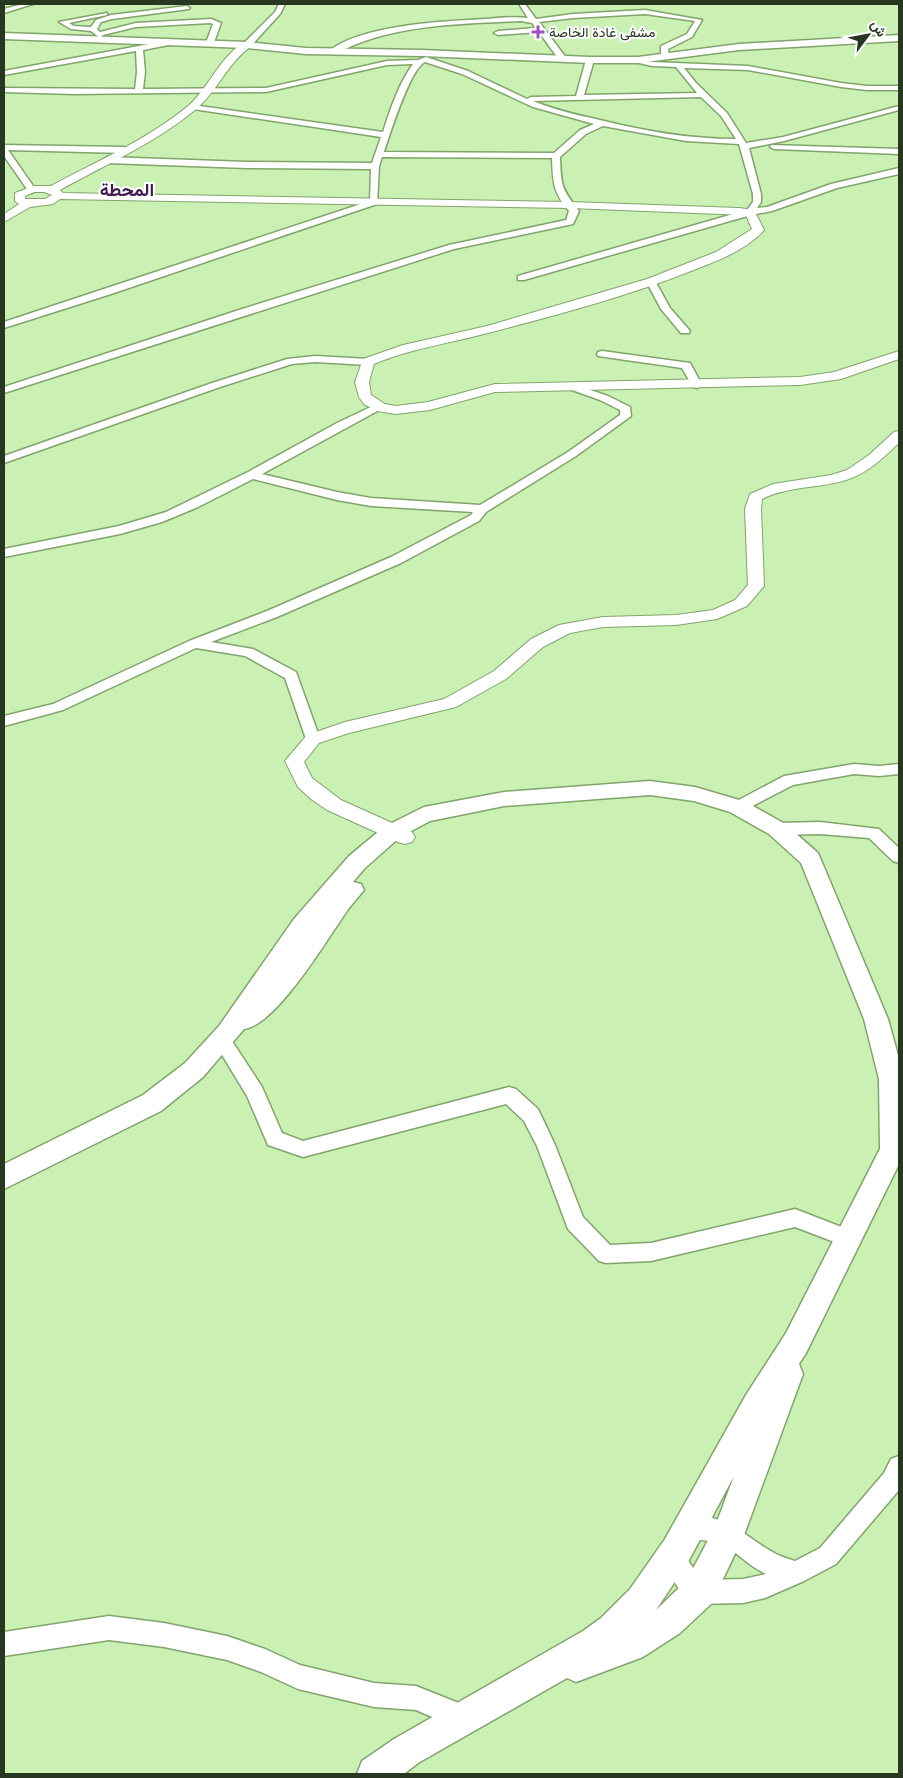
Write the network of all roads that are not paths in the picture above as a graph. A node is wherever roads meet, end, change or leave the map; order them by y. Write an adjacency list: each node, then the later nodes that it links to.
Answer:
1 (30, 4): 7 (street)
2 (282, 4): 19 (street)
3 (522, 4): 11 (street)
4 (650, 4): 10 (street)
5 (136, 5): 9 (street)
6 (187, 8): 9 (street)
7 (4, 11)
8 (105, 14): 14 (street)
9 (135, 14): 14 (street)
10 (661, 14): 11 (street); 22 (street)
11 (534, 21): 12 (street); 21 (street)
12 (540, 30): 13 (street); 24 (street)
13 (498, 33)
14 (98, 34): 15 (main road); 17 (main road); 18 (street)
15 (4, 36)
16 (899, 38): 22 (main road)
17 (171, 42): 18 (main road); 20 (street)
18 (210, 43): 19 (main road)
19 (247, 45): 21 (main road); 30 (street)
20 (139, 49): 28 (street); 32 (street)
21 (332, 52): 23 (main road)
22 (665, 56): 26 (main road)
23 (422, 58): 24 (main road); 30 (street); 35 (street); 39 (street)
24 (563, 59): 25 (main road)
25 (590, 60): 26 (main road); 34 (street)
26 (638, 60): 27 (street)
27 (677, 64): 29 (street); 33 (street)
28 (4, 73)
29 (899, 88)
30 (210, 89): 32 (street); 36 (street)
31 (4, 90): 32 (street)
32 (139, 91)
33 (703, 95): 34 (street); 40 (street)
34 (579, 99): 35 (street)
35 (521, 100): 38 (street)
36 (193, 107): 39 (street); 42 (street)
37 (899, 108): 40 (street)
38 (602, 123): 40 (street); 45 (street)
39 (385, 135): 44 (street)
40 (743, 144): 43 (street); 56 (street)
41 (4, 148): 42 (street); 49 (street)
42 (124, 150): 46 (street)
43 (899, 152)
44 (379, 154): 45 (street); 47 (street)
45 (556, 156): 55 (street)
46 (107, 160): 47 (street); 50 (street)
47 (375, 166): 53 (street)
48 (899, 171): 56 (street)
49 (32, 190): 50 (street); 52 (street)
50 (55, 193): 53 (street); 54 (street)
51 (4, 195): 52 (street)
52 (19, 195): 54 (street)
53 (374, 202): 55 (street); 60 (street)
54 (29, 204): 57 (street)
55 (570, 205): 56 (street); 67 (street)
56 (750, 212): 58 (street); 59 (street)
57 (4, 219)
58 (521, 278)
59 (651, 280): 61 (street); 64 (street)
60 (4, 325)
61 (685, 331)
62 (602, 354): 65 (street)
63 (899, 355): 65 (street)
64 (368, 362): 68 (street); 70 (street)
65 (696, 385): 66 (street)
66 (576, 388): 68 (street); 72 (street)
67 (4, 390)
68 (378, 407): 71 (street)
69 (896, 442): 76 (street)
70 (4, 460)
71 (252, 475): 72 (street); 73 (street)
72 (482, 509): 74 (street)
73 (4, 553)
74 (194, 644): 75 (street); 76 (street)
75 (4, 721)
76 (313, 739): 80 (street)
77 (899, 769): 78 (street)
78 (738, 807): 79 (main road); 80 (main road)
79 (777, 829): 81 (street); 82 (main road)
80 (398, 835): 82 (main road); 83 (main road)
81 (899, 857)
82 (824, 891): 85 (main road)
83 (225, 1037): 84 (main road); 85 (street)
84 (4, 1177)
85 (850, 1239): 86 (main road)
86 (796, 1343): 88 (main road); 89 (main road)
87 (899, 1467): 90 (street)
88 (728, 1535): 89 (street); 90 (street); 91 (main road)
89 (682, 1541): 91 (street); 93 (main road)
90 (796, 1573): 91 (street)
91 (699, 1592): 93 (main road)
92 (4, 1644): 94 (street)
93 (528, 1682): 94 (main road)
94 (462, 1718): 95 (main road)
95 (375, 1774)

